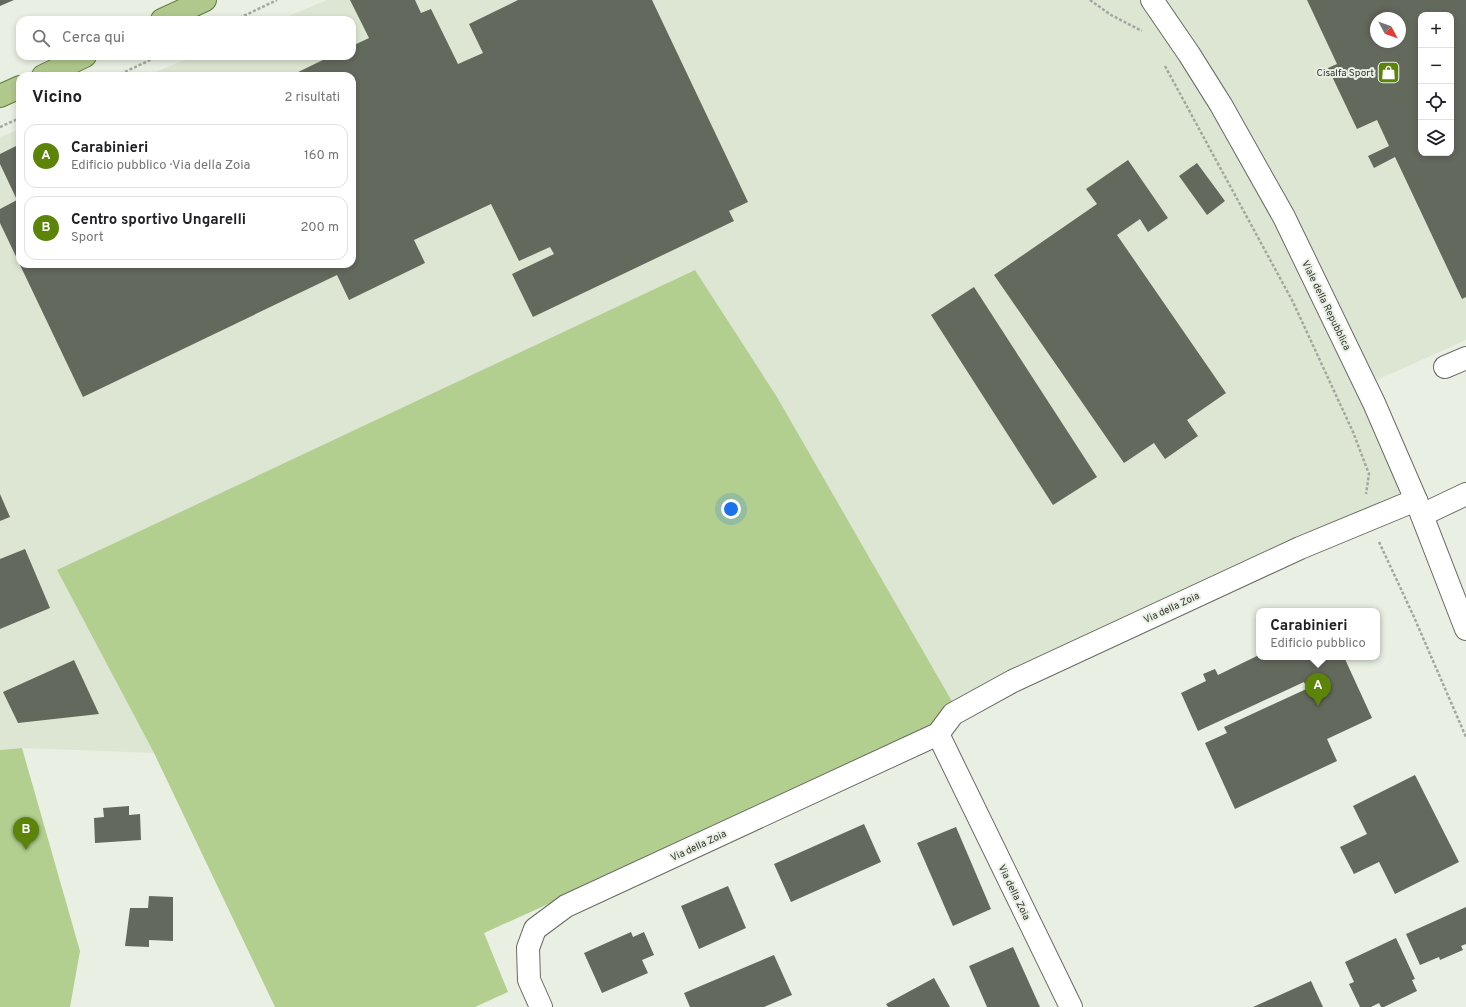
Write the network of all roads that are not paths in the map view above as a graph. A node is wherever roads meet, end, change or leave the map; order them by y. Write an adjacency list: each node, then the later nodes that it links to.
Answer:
1 (205, 0): 3 (main road)
2 (1152, 0): 11 (street, Viale della Repubblica)
3 (171, 16)
4 (76, 60): 5 (main road)
5 (51, 72)
6 (16, 89): 7 (main road)
7 (0, 96)
8 (1466, 358): 9 (street)
9 (1445, 367)
10 (1466, 494): 11 (street, Via della Zoia)
11 (1419, 508): 12 (street, Viale della Repubblica); 13 (street, Via della Zoia)
12 (1466, 629)
13 (938, 734): 14 (street, Via della Zoia); 15 (street, Via della Zoia)
14 (541, 1007)
15 (1071, 1007)

